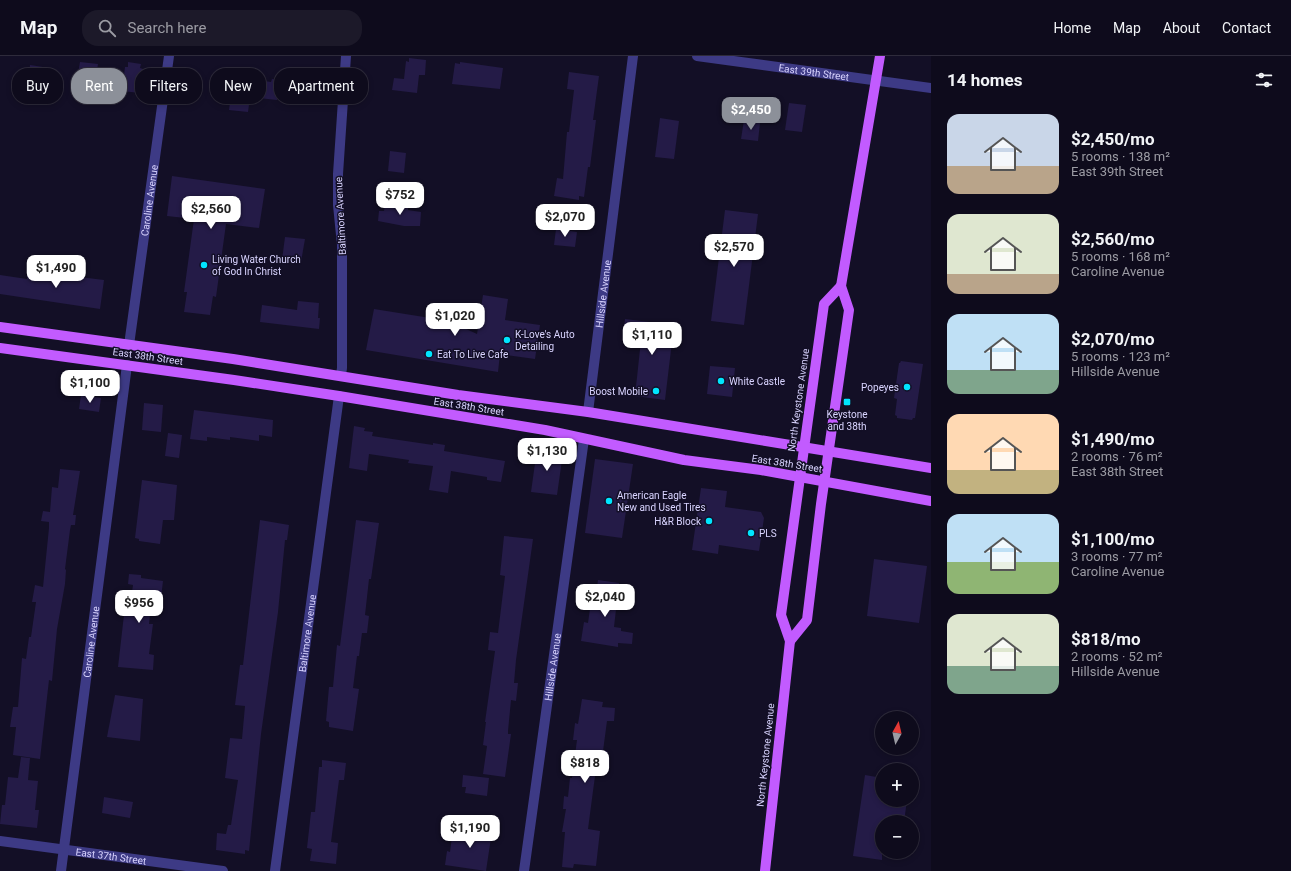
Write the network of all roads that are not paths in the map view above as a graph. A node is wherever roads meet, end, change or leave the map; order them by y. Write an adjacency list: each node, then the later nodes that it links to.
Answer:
1 (169, 56): 10 (street, Caroline Avenue)
2 (346, 56): 13 (street, Baltimore Avenue)
3 (634, 56): 15 (street, Hillside Avenue)
4 (698, 56): 6 (street, East 39th Street)
5 (880, 56): 6 (main road)
6 (876, 80): 7 (street, East 39th Street); 8 (main road)
7 (931, 88)
8 (842, 286): 17 (main road, North Keystone Avenue); 18 (main road)
9 (0, 327): 10 (main road, East 38th Street)
10 (129, 344): 13 (main road, East 38th Street)
11 (0, 348): 12 (main road, East 38th Street)
12 (127, 365): 14 (main road, East 38th Street); 25 (street, Caroline Avenue)
13 (341, 376): 15 (main road, East 38th Street)
14 (339, 396): 16 (main road, East 38th Street); 28 (street, Baltimore Avenue)
15 (588, 412): 17 (main road, East 38th Street)
16 (584, 439): 20 (main road, East 38th Street); 29 (street, Hillside Avenue)
17 (804, 448): 18 (main road, East 38th Street); 20 (main road, North Keystone Avenue)
18 (829, 452): 19 (main road, East 38th Street); 21 (main road)
19 (931, 468)
20 (800, 477): 21 (main road, East 38th Street); 23 (main road, North Keystone Avenue)
21 (825, 481): 22 (main road, East 38th Street); 23 (main road)
22 (931, 501)
23 (790, 641): 30 (main road, North Keystone Avenue)
24 (0, 841): 25 (street, East 37th Street)
25 (64, 850): 26 (street, Caroline Avenue); 27 (street, East 37th Street)
26 (61, 871)
27 (222, 871)
28 (276, 871)
29 (524, 871)
30 (765, 871)

